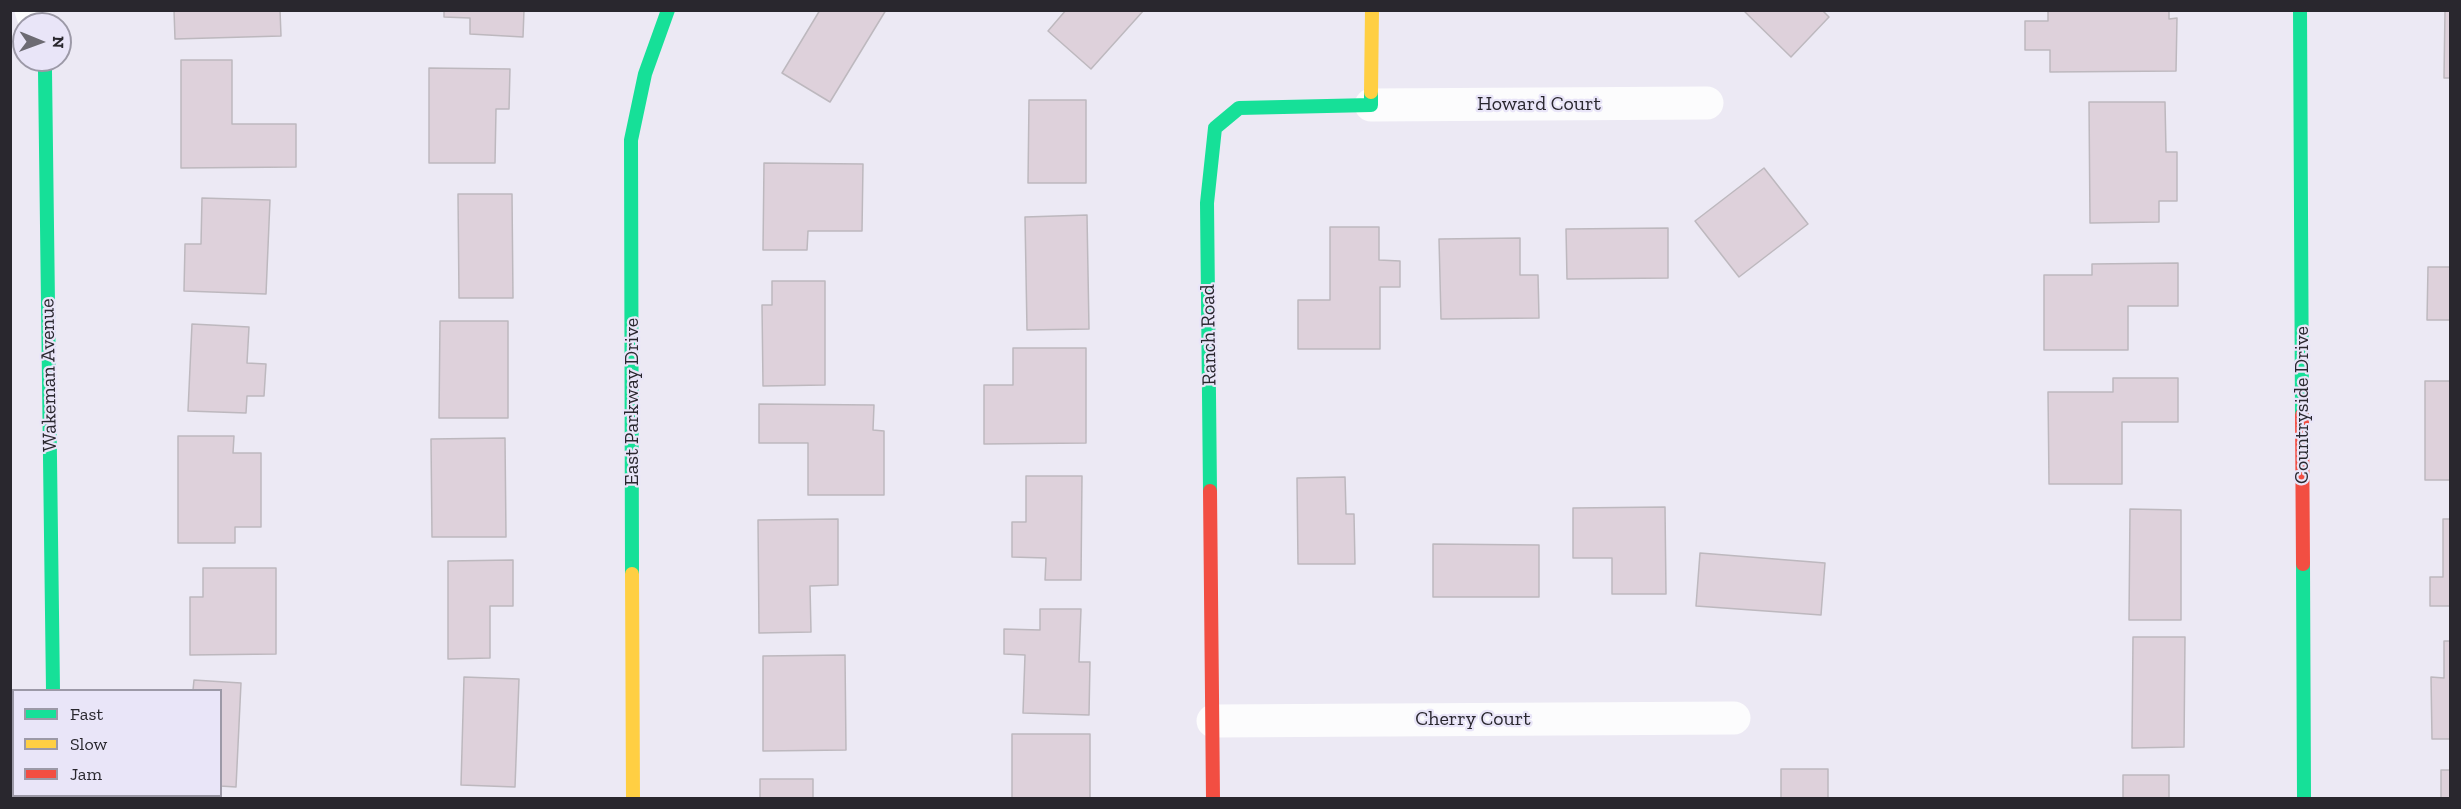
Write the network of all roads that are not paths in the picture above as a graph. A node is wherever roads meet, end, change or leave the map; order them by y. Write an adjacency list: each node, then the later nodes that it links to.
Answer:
1 (668, 10): 10 (street, East Parkway Drive)
2 (1372, 10): 6 (street)
3 (2300, 10): 12 (street, Countryside Drive)
4 (44, 72): 7 (street, Wakeman Avenue)
5 (1707, 103): 6 (street, Howard Court)
6 (1371, 105): 9 (street, Ranch Road)
7 (53, 689)
8 (1734, 718): 9 (street, Cherry Court)
9 (1213, 721): 11 (street, Ranch Road)
10 (633, 798)
11 (1213, 798)
12 (2304, 798)

